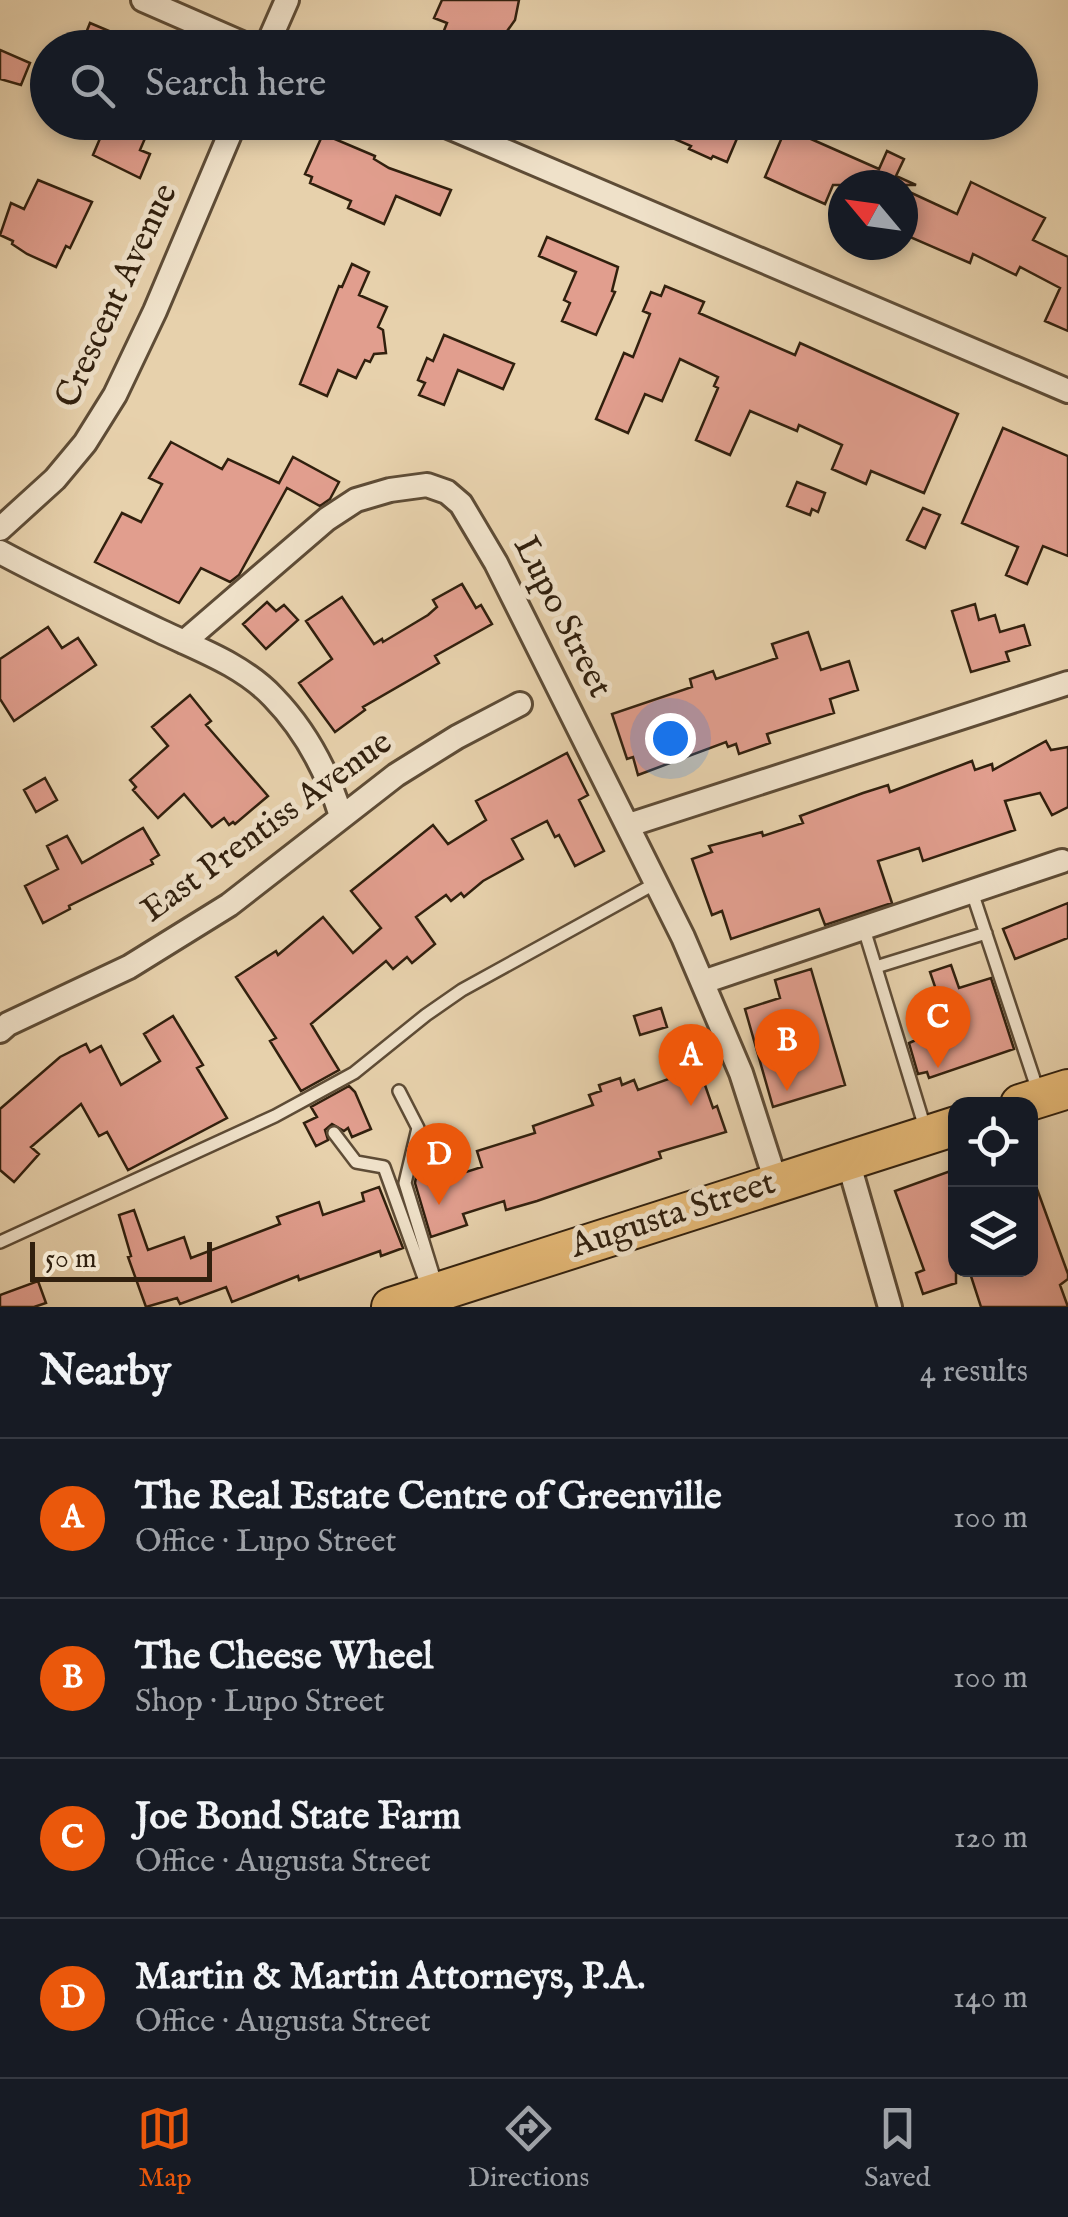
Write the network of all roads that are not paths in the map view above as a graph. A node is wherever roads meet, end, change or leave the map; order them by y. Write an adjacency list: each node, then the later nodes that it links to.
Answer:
1 (143, 0): 3 (street)
2 (287, 0): 4 (street)
3 (212, 30)
4 (274, 30)
5 (226, 140): 8 (street, Crescent Avenue)
6 (479, 140): 7 (street)
7 (1068, 391)
8 (0, 529)
9 (0, 552): 10 (street)
10 (184, 642): 13 (street); 14 (street, Lupo Street)
11 (1068, 682): 14 (street)
12 (520, 704): 13 (street, East Prentiss Avenue)
13 (342, 816): 22 (street, East Prentiss Avenue)
14 (628, 825): 16 (street, Lupo Street)
15 (1065, 859): 17 (street)
16 (656, 883): 21 (street, Lupo Street); 29 (lane)
17 (972, 892): 18 (street); 19 (lane)
18 (864, 928): 20 (lane); 21 (street)
19 (986, 933): 20 (lane); 24 (lane)
20 (876, 967): 25 (lane)
21 (704, 982): 28 (street, Lupo Street)
22 (2, 1026)
23 (399, 1092): 30 (lane)
24 (1043, 1097)
25 (942, 1130): 27 (main road, Augusta Street)
26 (334, 1134): 30 (lane)
27 (848, 1160): 28 (main road, Augusta Street); 32 (street)
28 (776, 1182): 30 (main road, Augusta Street)
29 (0, 1242)
30 (434, 1297): 31 (main road, Augusta Street)
31 (390, 1307)
32 (890, 1307)

